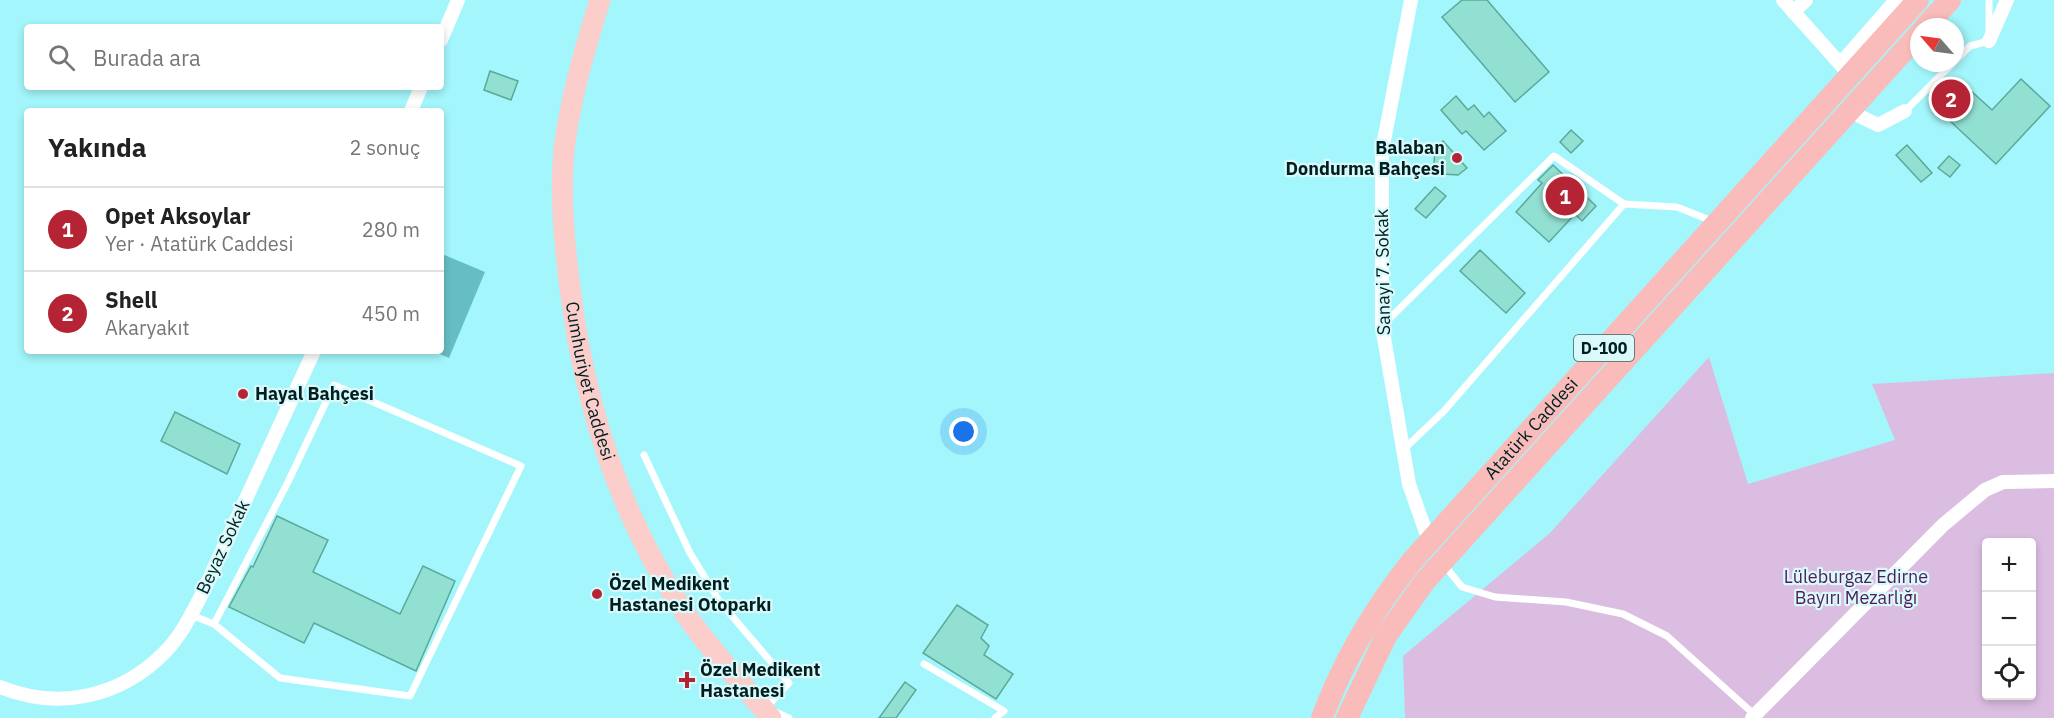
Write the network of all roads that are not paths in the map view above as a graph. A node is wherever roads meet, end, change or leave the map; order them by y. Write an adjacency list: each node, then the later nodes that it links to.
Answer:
1 (458, 0): 13 (street)
2 (600, 0): 36 (main road, Cumhuriyet Caddesi)
3 (1411, 0): 25 (street, Sanayi 7. Sokak)
4 (1783, 0): 11 (street)
5 (1806, 0): 11 (street)
6 (1896, 0): 17 (street)
7 (1918, 0): 17 (highway, Atatürk Caddesi / D-100)
8 (1950, 0): 12 (highway)
9 (1989, 0): 14 (lane)
10 (2007, 0): 14 (street)
11 (1793, 12): 17 (street)
12 (1933, 18)
13 (444, 33)
14 (1989, 41): 16 (lane)
15 (1910, 44): 21 (highway, Atatürk Caddesi / D-100)
16 (1964, 52)
17 (1845, 70): 24 (highway, Atatürk Caddesi / D-100)
18 (1944, 72): 22 (lane)
19 (420, 90): 20 (street)
20 (412, 108)
21 (1849, 111): 22 (street); 31 (highway, Atatürk Caddesi / D-100)
22 (1905, 111)
23 (1624, 204): 24 (lane); 25 (lane); 27 (lane)
24 (1717, 223): 30 (highway, Atatürk Caddesi / D-100)
25 (1382, 326): 27 (street, Sanayi 7. Sokak)
26 (313, 354): 32 (street, Beyaz Sokak)
27 (1402, 450): 30 (street, Sanayi 7. Sokak)
28 (644, 455): 36 (lane)
29 (2054, 481): 37 (street)
30 (1429, 541): 40 (highway, Atatürk Caddesi / D-100)
31 (1441, 562): 37 (lane); 41 (highway, Atatürk Caddesi / D-100)
32 (190, 615): 33 (lane); 35 (street, Beyaz Sokak)
33 (214, 624): 33 (lane)
34 (924, 664): 39 (lane)
35 (0, 687)
36 (768, 714): 38 (lane)
37 (1755, 717)
38 (789, 718)
39 (995, 718)
40 (1322, 718)
41 (1347, 718)

